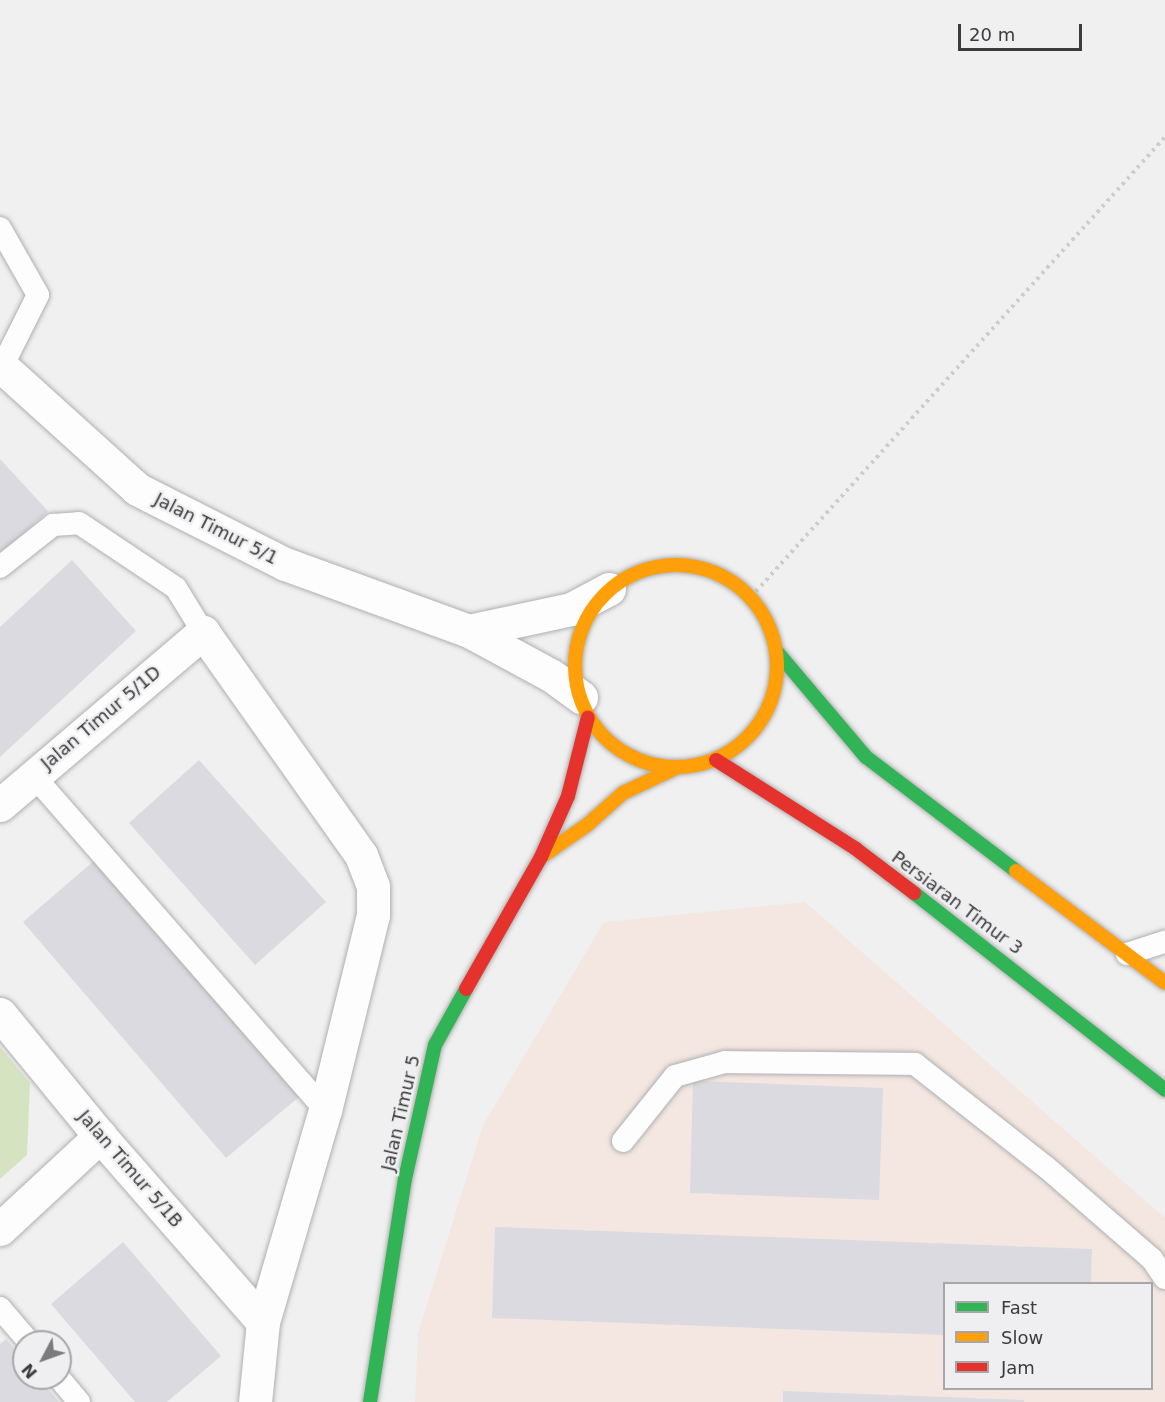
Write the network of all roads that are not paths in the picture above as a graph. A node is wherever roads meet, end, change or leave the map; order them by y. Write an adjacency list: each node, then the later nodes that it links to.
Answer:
1 (0, 228): 2 (lane)
2 (1, 366): 6 (street, Jalan Timur 5/1)
3 (0, 567): 5 (lane)
4 (609, 589): 6 (street); 7 (street); 8 (street)
5 (203, 632): 11 (street, Jalan Timur 5/1D); 19 (street)
6 (469, 632): 8 (street, Jalan Timur 5/1)
7 (778, 653): 9 (street); 15 (street)
8 (584, 707): 10 (street); 13 (street, Jalan Timur 5)
9 (716, 760): 10 (street); 18 (street, Persiaran Timur 3)
10 (676, 768): 13 (street, Jalan Timur 5)
11 (33, 775): 12 (street, Jalan Timur 5/1D); 19 (lane)
12 (0, 805)
13 (541, 856): 30 (street, Jalan Timur 5)
14 (1165, 942): 15 (lane)
15 (1127, 954): 16 (street)
16 (1165, 983)
17 (0, 1014): 20 (street, Jalan Timur 5/1B)
18 (1165, 1090)
19 (326, 1110): 25 (street)
20 (100, 1136): 22 (street); 25 (street, Jalan Timur 5/1B)
21 (623, 1141): 23 (lane)
22 (0, 1229)
23 (1165, 1278)
24 (0, 1308): 26 (lane)
25 (263, 1322): 29 (street)
26 (19, 1330)
27 (69, 1390): 28 (lane)
28 (79, 1402)
29 (255, 1402)
30 (370, 1402)

